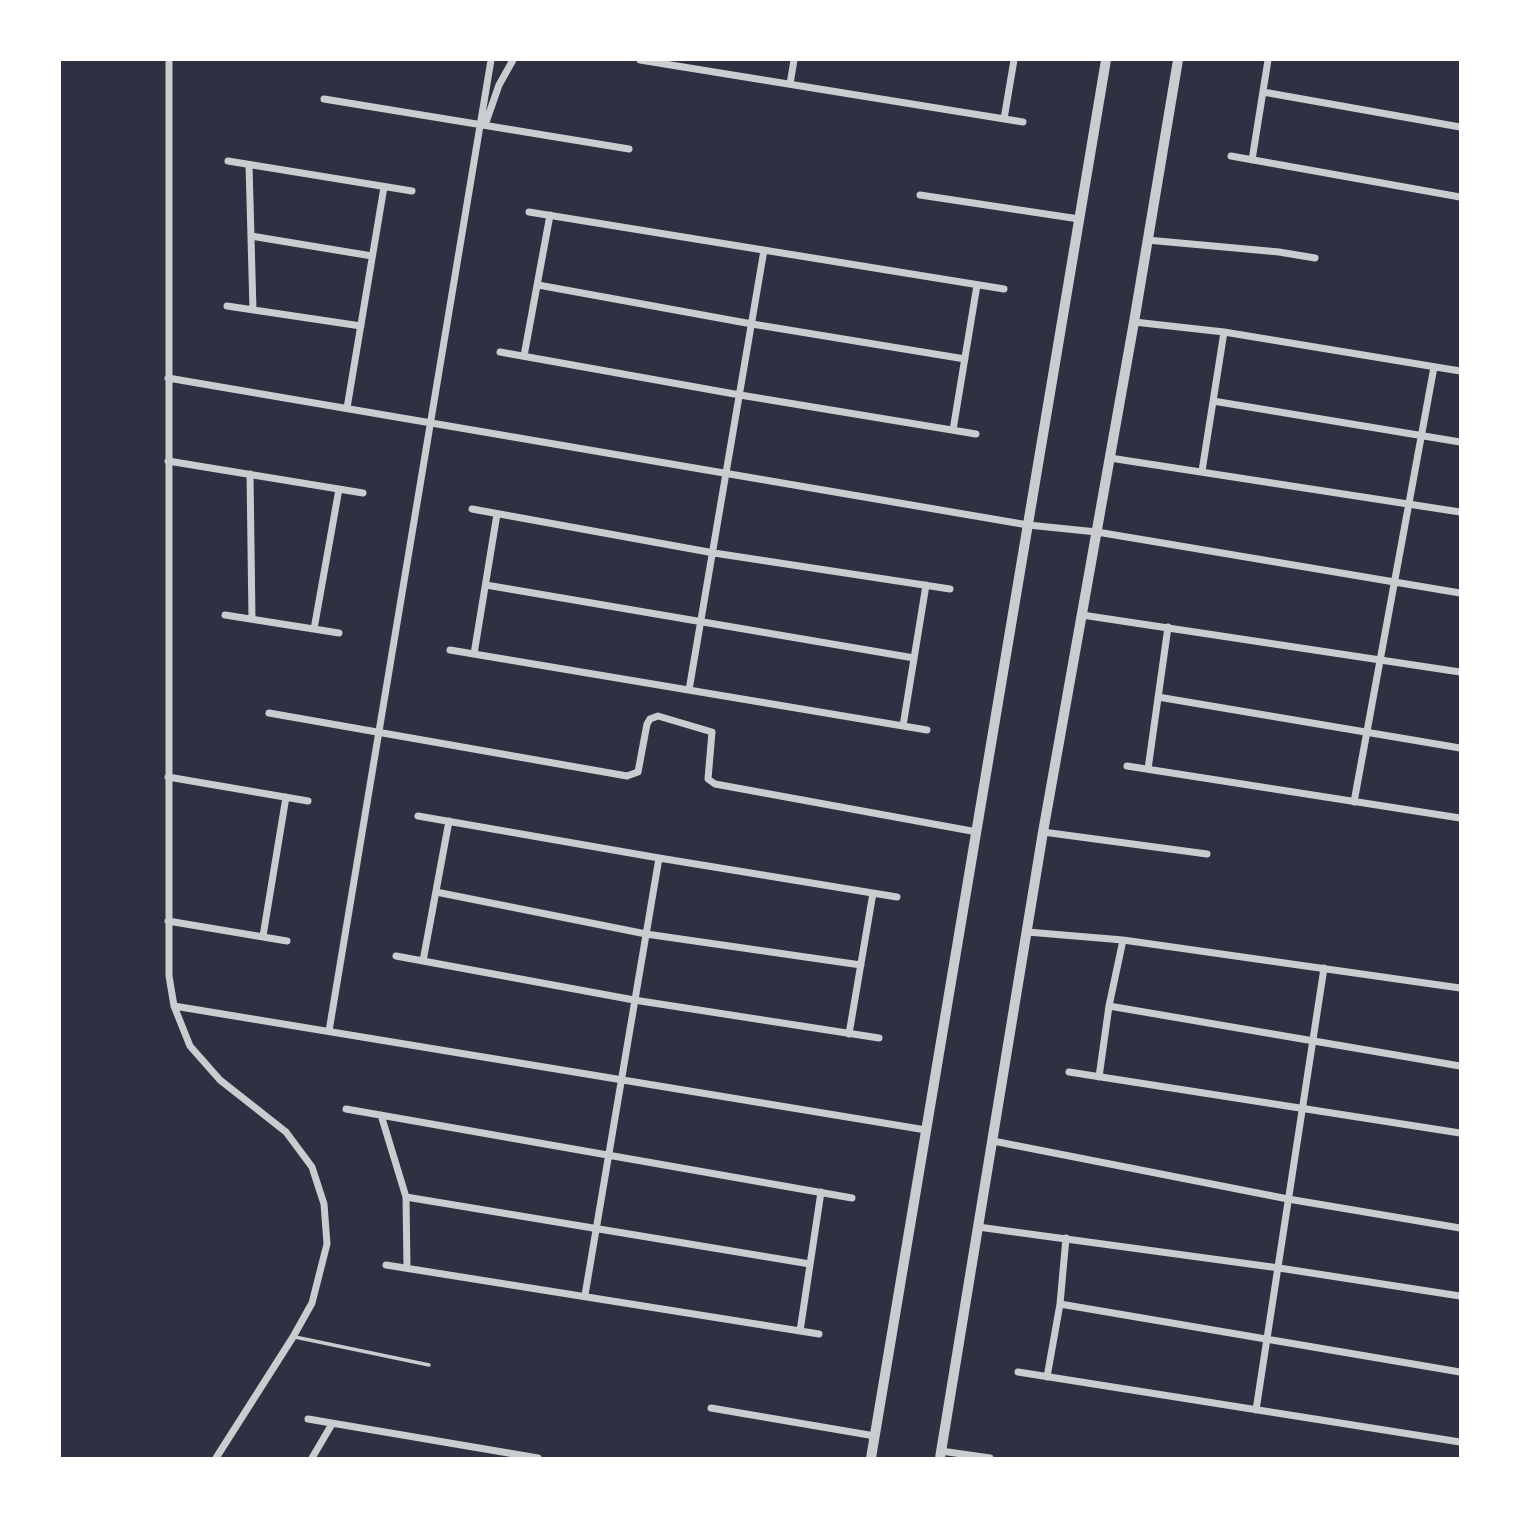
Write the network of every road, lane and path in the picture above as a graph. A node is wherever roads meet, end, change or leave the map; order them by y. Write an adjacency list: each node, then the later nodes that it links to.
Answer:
1 (169, 60): 48 (street)
2 (491, 60): 15 (street)
3 (513, 60): 15 (street)
4 (639, 60): 10 (street)
5 (794, 60): 10 (street)
6 (1014, 60): 13 (street)
7 (1106, 60): 28 (street)
8 (1178, 60): 30 (street)
9 (1268, 60): 11 (street)
10 (790, 84): 13 (street)
11 (1263, 92): 16 (street); 19 (street)
12 (324, 99): 15 (street)
13 (1004, 119): 14 (street)
14 (1023, 122)
15 (482, 125): 17 (street); 52 (street)
16 (1461, 127)
17 (629, 149)
18 (1231, 156): 19 (street)
19 (1252, 160): 25 (street)
20 (228, 161): 21 (street)
21 (249, 165): 22 (street); 29 (street)
22 (384, 187): 23 (street); 32 (street)
23 (412, 191)
24 (920, 195): 28 (street)
25 (1461, 197)
26 (529, 212): 27 (street)
27 (550, 215): 31 (street); 34 (street)
28 (1079, 219): 68 (street)
29 (251, 236): 32 (street); 38 (street)
30 (1147, 240): 33 (street); 39 (street)
31 (764, 250): 35 (street); 40 (street)
32 (372, 256): 41 (street)
33 (1315, 258)
34 (538, 285): 40 (street); 44 (street)
35 (977, 285): 36 (street); 45 (street)
36 (1004, 289)
37 (227, 306): 38 (street)
38 (253, 310): 41 (street)
39 (1134, 323): 42 (street); 57 (street)
40 (752, 324): 45 (street); 49 (street)
41 (361, 326): 51 (street)
42 (1224, 332): 46 (street); 50 (street)
43 (499, 352): 44 (street)
44 (524, 356): 49 (street)
45 (965, 359): 53 (street)
46 (1434, 367): 47 (street); 55 (street)
47 (1461, 371)
48 (168, 378): 51 (street); 58 (street)
49 (740, 395): 53 (street); 61 (street)
50 (1213, 401): 55 (street); 59 (street)
51 (348, 408): 52 (street)
52 (430, 423): 61 (street); 94 (street)
53 (953, 430): 54 (street)
54 (976, 434)
55 (1421, 436): 56 (street); 64 (street)
56 (1461, 442)
57 (1110, 458): 59 (street); 69 (street)
58 (168, 461): 60 (street); 98 (street)
59 (1202, 471): 64 (street)
60 (250, 474): 62 (street); 78 (street)
61 (727, 474): 68 (street); 70 (street)
62 (339, 489): 63 (street); 81 (street)
63 (363, 493)
64 (1409, 504): 66 (street); 71 (street)
65 (472, 509): 67 (street)
66 (1461, 512)
67 (497, 514): 70 (street); 72 (street)
68 (1028, 525): 69 (street); 105 (street)
69 (1097, 532): 71 (street); 77 (street)
70 (713, 553): 73 (street); 79 (street)
71 (1395, 582): 75 (street); 86 (street)
72 (486, 585): 79 (street); 84 (street)
73 (926, 585): 74 (street); 85 (street)
74 (950, 589)
75 (1461, 593)
76 (225, 615): 78 (street)
77 (1082, 615): 80 (street); 106 (street)
78 (252, 619): 81 (street)
79 (701, 622): 85 (street); 88 (street)
80 (1168, 627): 86 (street); 89 (street)
81 (314, 629): 82 (street)
82 (339, 633)
83 (450, 650): 84 (street)
84 (474, 654): 88 (street)
85 (914, 658): 91 (street)
86 (1379, 659): 87 (street); 93 (street)
87 (1461, 672)
88 (690, 690): 91 (street)
89 (1158, 697): 93 (street); 97 (street)
90 (269, 713): 94 (street)
91 (903, 726): 92 (street)
92 (927, 730)
93 (1366, 732): 95 (street); 101 (street)
94 (379, 733): 105 (street); 126 (street)
95 (1461, 748)
96 (1127, 766): 97 (street)
97 (1149, 769): 101 (street)
98 (168, 777): 99 (street); 112 (street)
99 (286, 797): 100 (street); 115 (street)
100 (308, 801)
101 (1354, 802): 103 (street)
102 (418, 816): 104 (street)
103 (1461, 818)
104 (449, 821): 108 (street); 109 (street)
105 (977, 832): 137 (street)
106 (1043, 832): 107 (street); 113 (street)
107 (1207, 854)
108 (659, 858): 110 (street); 114 (street)
109 (436, 892): 114 (street); 119 (street)
110 (873, 893): 111 (street); 120 (street)
111 (897, 897)
112 (168, 921): 115 (street); 124 (street)
113 (1027, 932): 117 (street); 139 (street)
114 (646, 934): 120 (street); 123 (street)
115 (263, 936): 116 (street)
116 (287, 940)
117 (1123, 940): 121 (street); 125 (street)
118 (396, 957): 119 (street)
119 (423, 961): 123 (street)
120 (861, 965): 127 (street)
121 (1324, 968): 122 (street); 129 (street)
122 (1461, 988)
123 (634, 1000): 127 (street); 133 (street)
124 (174, 1006): 126 (street); 158 (street)
125 (1110, 1006): 129 (street); 132 (street)
126 (329, 1031): 133 (street)
127 (849, 1034): 128 (street)
128 (879, 1038)
129 (1313, 1041): 130 (street); 135 (street)
130 (1461, 1066)
131 (1069, 1072): 132 (street)
132 (1099, 1077): 135 (street)
133 (621, 1080): 137 (street); 140 (street)
134 (346, 1109): 136 (street)
135 (1302, 1109): 138 (street); 144 (street)
136 (381, 1115): 140 (street); 142 (street)
137 (926, 1130): 168 (street)
138 (1461, 1133)
139 (992, 1141): 144 (street); 145 (street)
140 (608, 1154): 141 (street); 146 (street)
141 (821, 1192): 143 (street); 149 (street)
142 (406, 1197): 146 (street); 151 (street)
143 (852, 1198)
144 (1289, 1199): 147 (street); 152 (street)
145 (978, 1227): 148 (street); 170 (street)
146 (596, 1228): 149 (street); 153 (street)
147 (1461, 1228)
148 (1066, 1238): 152 (street); 155 (street)
149 (810, 1264): 156 (street)
150 (386, 1265): 151 (street)
151 (407, 1268): 153 (street)
152 (1279, 1268): 154 (street); 159 (street)
153 (585, 1295): 156 (street)
154 (1461, 1296)
155 (1060, 1304): 159 (street); 163 (street)
156 (800, 1331): 157 (street)
157 (819, 1334)
158 (293, 1336): 160 (lane); 171 (street)
159 (1267, 1340): 162 (street); 165 (street)
160 (429, 1365)
161 (1018, 1372): 163 (street)
162 (1461, 1372)
163 (1047, 1377): 165 (street)
164 (711, 1408): 168 (street)
165 (1256, 1410): 169 (street)
166 (307, 1419): 167 (street)
167 (332, 1424): 172 (street); 173 (street)
168 (875, 1436): 174 (street)
169 (1461, 1443)
170 (940, 1455): 175 (street)
171 (216, 1458)
172 (312, 1458)
173 (538, 1458)
174 (871, 1458)
175 (990, 1458)

